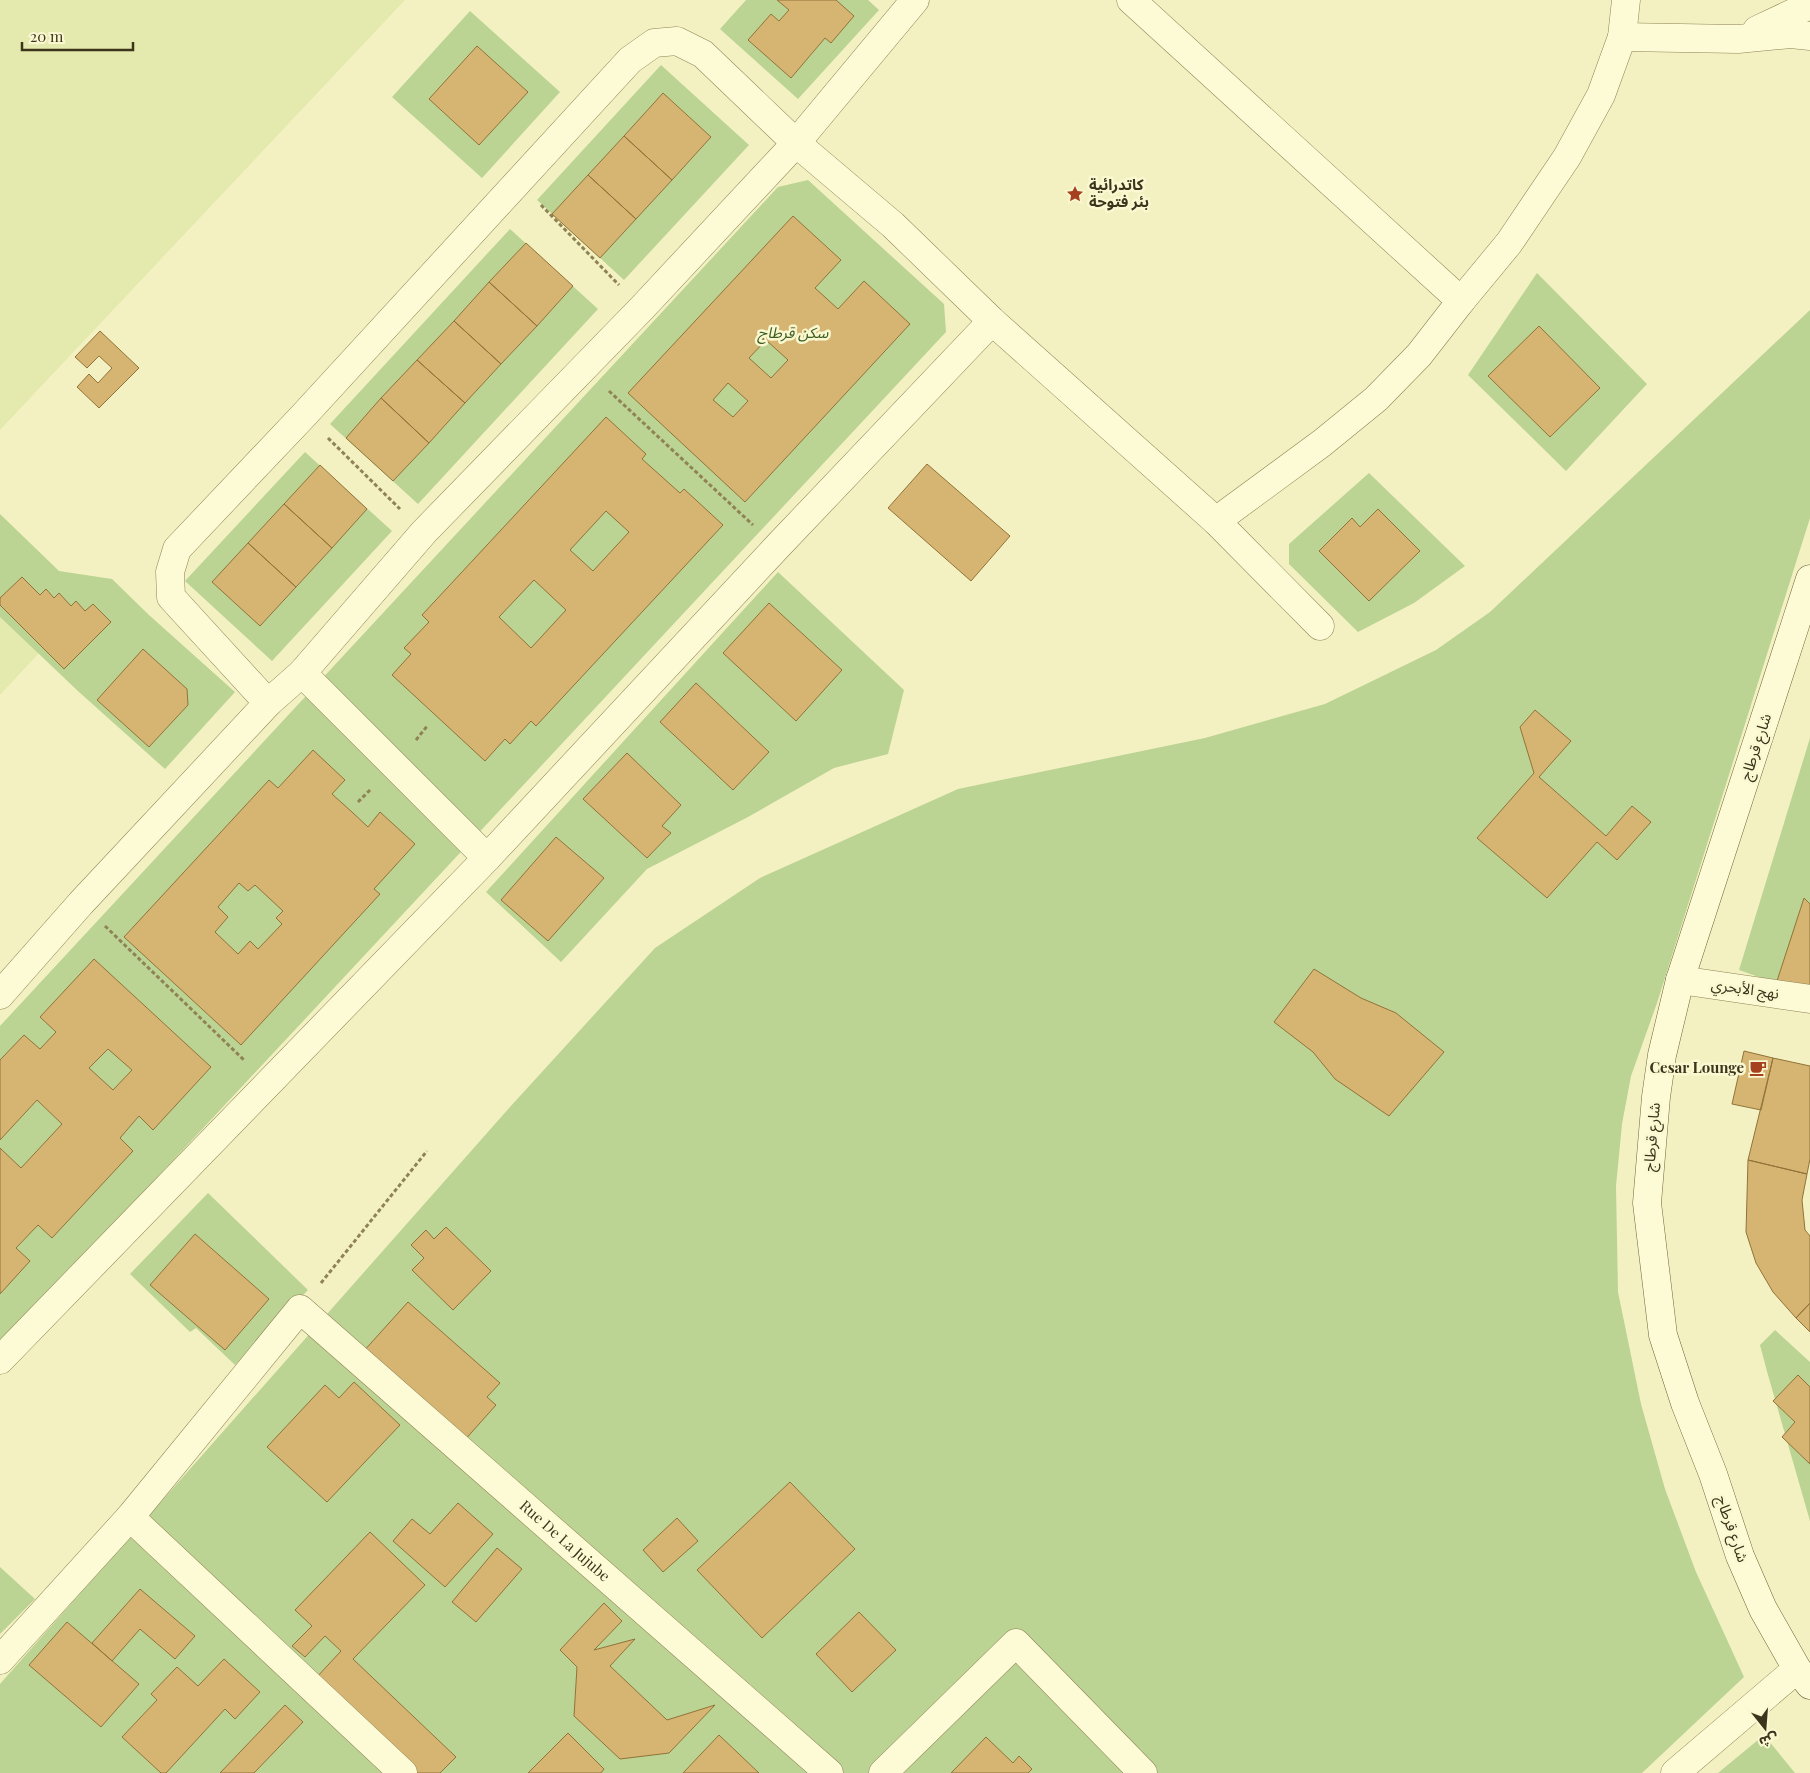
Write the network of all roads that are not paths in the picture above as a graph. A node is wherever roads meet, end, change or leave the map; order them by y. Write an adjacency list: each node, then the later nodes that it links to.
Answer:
1 (915, 0): 8 (street)
2 (1131, 0): 9 (street)
3 (1626, 0): 6 (street)
4 (1810, 6): 7 (street)
5 (1810, 36): 7 (street)
6 (1622, 37): 7 (street); 9 (street)
7 (1738, 39)
8 (796, 143): 10 (street); 14 (street); 15 (street)
9 (1460, 302): 11 (street)
10 (992, 321): 11 (street); 16 (street)
11 (1216, 522): 13 (street)
12 (1810, 580): 17 (street, شارع قرطاج)
13 (1320, 626)
14 (302, 673): 15 (street); 16 (street)
15 (268, 703): 18 (street)
16 (487, 858): 20 (street)
17 (1680, 980): 19 (street, نهج الأبحري); 23 (street, شارع قرطاج)
18 (0, 995)
19 (1810, 999)
20 (0, 1360)
21 (130, 1517): 22 (street); 24 (street); 25 (street, Rue De La Jujube)
22 (0, 1660)
23 (1803, 1677): 28 (street)
24 (403, 1773)
25 (829, 1773)
26 (884, 1773): 27 (street)
27 (1142, 1773)
28 (1675, 1773)

